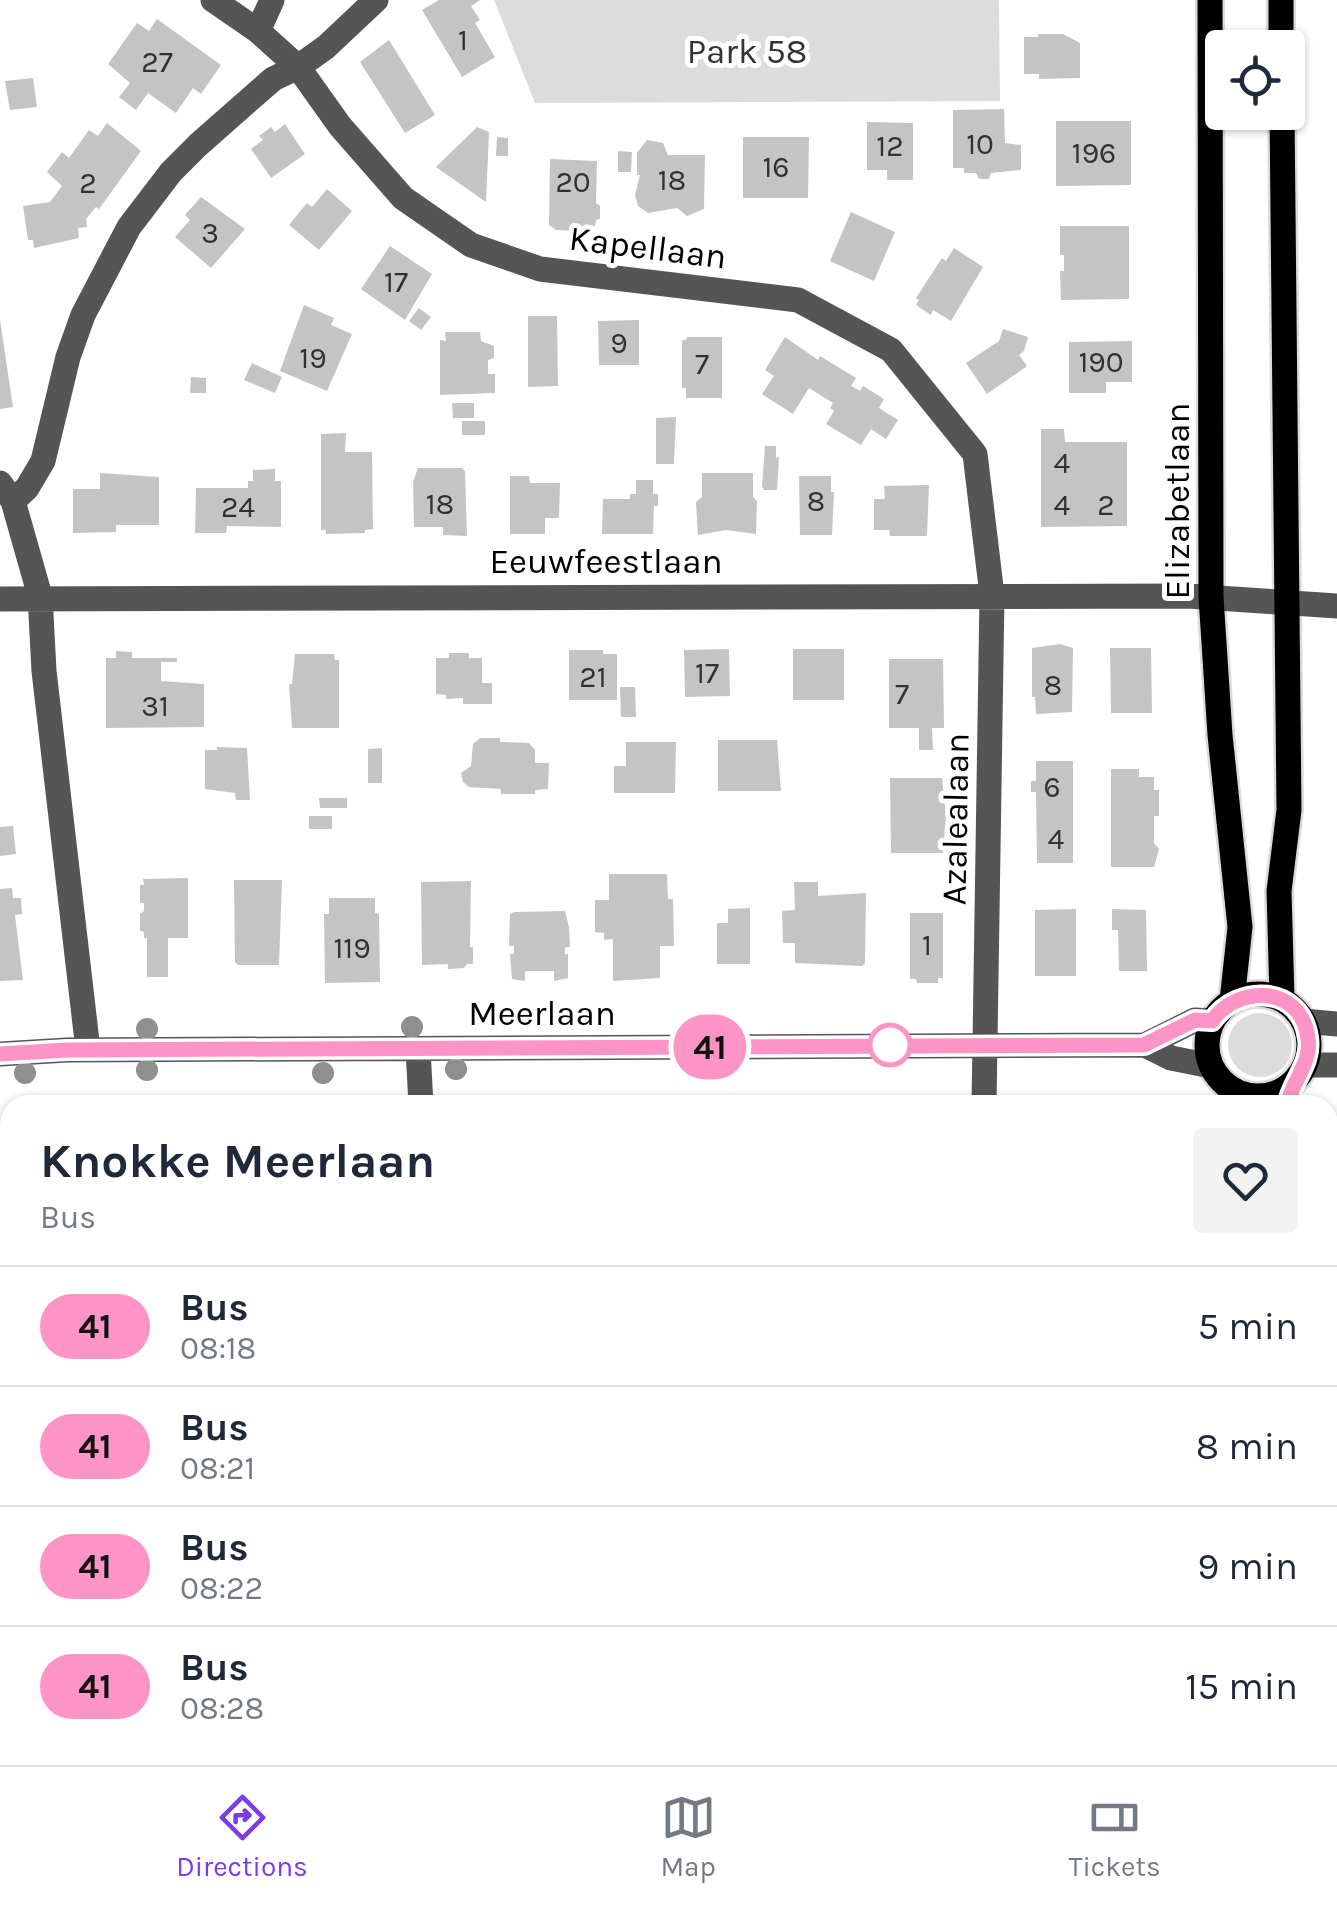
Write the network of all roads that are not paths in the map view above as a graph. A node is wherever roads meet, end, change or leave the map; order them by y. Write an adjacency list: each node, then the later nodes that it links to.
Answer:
1 (213, 0): 6 (street, Kapellaan)
2 (272, 0): 6 (street)
3 (376, 0): 8 (street)
4 (1210, 0): 13 (main road, Elizabetlaan)
5 (1281, 0): 7 (main road)
6 (258, 30): 8 (street, Kapellaan)
7 (1282, 30)
8 (298, 68): 10 (street); 11 (street, Kapellaan)
9 (1282, 130): 15 (main road)
10 (6, 492): 12 (street)
11 (992, 595): 12 (street, Eeuwfeestlaan); 13 (street, Eeuwfeestlaan); 22 (street, Azalealaan)
12 (40, 596): 14 (street, Eeuwfeestlaan); 25 (street)
13 (1212, 597): 15 (street, Eeuwfeestlaan); 18 (main road, Elizabetlaan)
14 (0, 599)
15 (1286, 603): 16 (street, Eeuwfeestlaan); 17 (main road)
16 (1337, 606)
17 (1282, 998): 18 (main road); 20 (main road)
18 (1232, 1000): 19 (main road)
19 (1212, 1021): 23 (street, Meerlaan); 28 (main road)
20 (1303, 1021): 21 (street); 29 (main road)
21 (1337, 1024)
22 (987, 1044): 23 (street, Meerlaan); 24 (street, Meerlaan); 31 (street, Azalealaan)
23 (1144, 1045): 28 (street, Meerlaan)
24 (418, 1049): 25 (street, Meerlaan); 30 (street)
25 (88, 1050): 26 (street, Meerlaan)
26 (0, 1054)
27 (1337, 1065): 29 (street)
28 (1221, 1085): 32 (main road)
29 (1294, 1085): 33 (main road)
30 (420, 1095)
31 (984, 1095)
32 (1247, 1095)
33 (1267, 1095)

